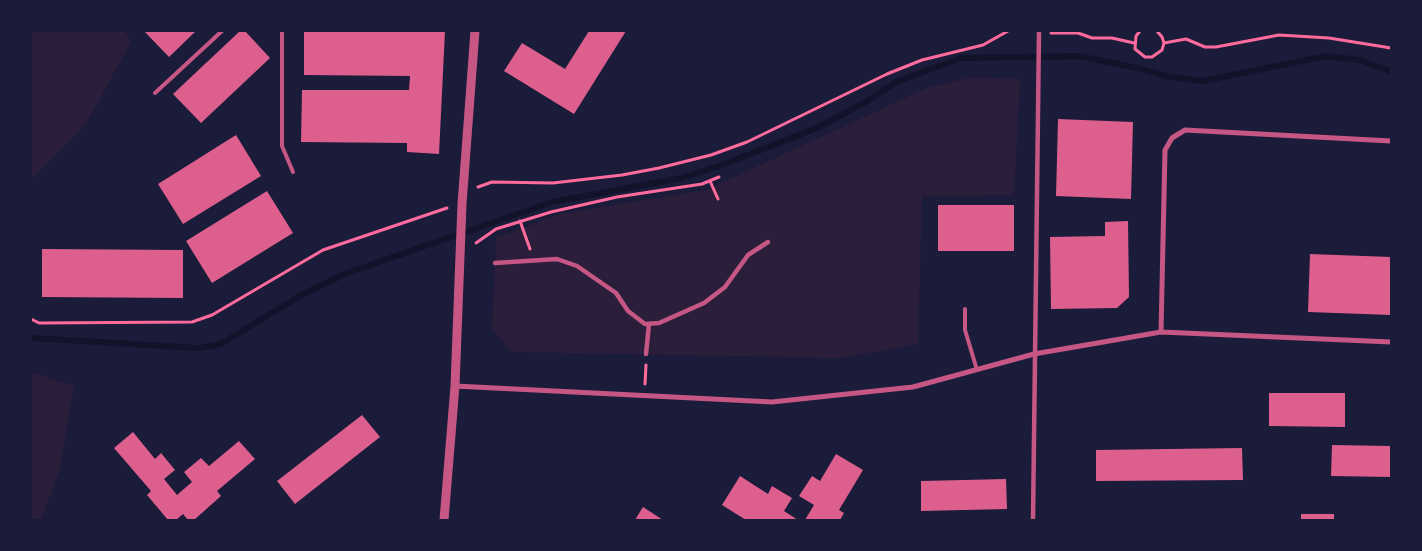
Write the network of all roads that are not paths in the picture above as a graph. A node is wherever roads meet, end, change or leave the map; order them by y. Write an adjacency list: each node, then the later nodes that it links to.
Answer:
1 (222, 31): 5 (lane)
2 (282, 31): 7 (lane)
3 (475, 31): 17 (street)
4 (1039, 31): 15 (street)
5 (155, 93)
6 (1391, 141): 12 (street)
7 (294, 172)
8 (768, 242): 11 (street)
9 (495, 263): 11 (street)
10 (965, 309): 16 (lane)
11 (649, 324): 14 (street)
12 (1161, 332): 13 (street); 15 (street)
13 (1391, 342)
14 (646, 354)
15 (1034, 354): 16 (street); 19 (street)
16 (977, 370): 17 (street)
17 (455, 386): 18 (street)
18 (444, 520)
19 (1033, 520)

